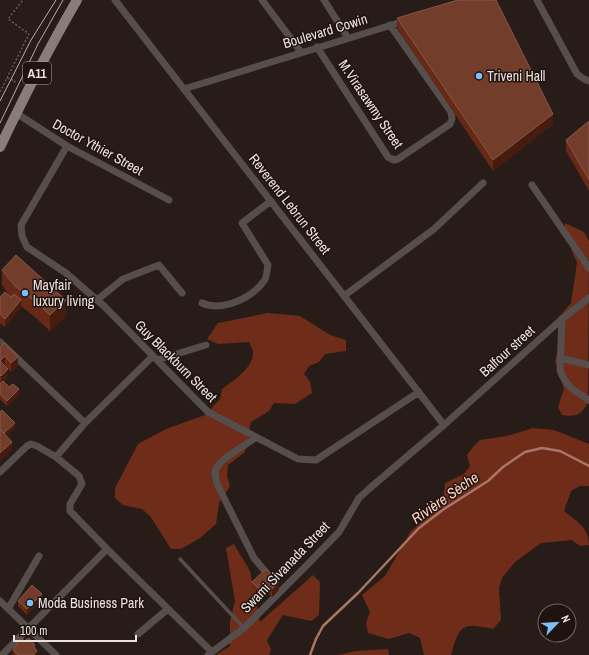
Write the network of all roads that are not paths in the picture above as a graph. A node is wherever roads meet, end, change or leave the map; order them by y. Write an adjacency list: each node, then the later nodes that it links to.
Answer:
1 (77, 0): 13 (main road, A11)
2 (116, 0): 12 (street, Reverend Lebrun Street)
3 (262, 0): 10 (street)
4 (324, 0): 8 (street)
5 (537, 0): 11 (street)
6 (410, 19): 7 (street, Boulevard Cowin)
7 (390, 25): 8 (street, Boulevard Cowin); 9 (street, M.Virasawmy Street)
8 (348, 38): 9 (street, Boulevard Cowin)
9 (317, 47): 10 (street, Boulevard Cowin)
10 (301, 52): 12 (street, Boulevard Cowin)
11 (589, 81)
12 (184, 89): 19 (street, Reverend Lebrun Street)
13 (16, 113): 14 (street, Doctor Ythier Street); 15 (main road, A11)
14 (67, 146): 18 (street, Doctor Ythier Street); 24 (street, Guy Blackburn Street)
15 (0, 147)
16 (484, 183): 22 (street)
17 (532, 185): 20 (street)
18 (169, 200)
19 (271, 201): 22 (street, Reverend Lebrun Street); 25 (street)
20 (589, 268)
21 (182, 292): 24 (street)
22 (344, 296): 32 (street, Reverend Lebrun Street)
23 (589, 298): 26 (street, Balfour street)
24 (97, 300): 29 (street, Guy Blackburn Street)
25 (202, 303)
26 (562, 319): 30 (street); 35 (street, Balfour street)
27 (0, 342): 34 (street)
28 (206, 345): 29 (street)
29 (155, 358): 34 (street); 36 (street, Guy Blackburn Street)
30 (561, 358): 31 (street); 33 (street)
31 (589, 365)
32 (419, 392): 35 (street, Reverend Lebrun Street); 36 (street, Guy Blackburn Street)
33 (589, 400)
34 (85, 423): 37 (street)
35 (444, 425): 42 (street, Swami Sivanada Street)
36 (255, 438): 42 (street)
37 (56, 457): 38 (street); 39 (street)
38 (0, 472)
39 (107, 549): 45 (street); 46 (street)
40 (39, 556): 44 (street)
41 (180, 559): 47 (lane)
42 (282, 589): 47 (street, Swami Sivanada Street)
43 (0, 601): 44 (street)
44 (8, 609): 46 (street)
45 (168, 609): 48 (street); 49 (street)
46 (28, 628): 50 (street); 51 (street)
47 (244, 628): 49 (street, Swami Sivanada Street)
48 (138, 634)
49 (210, 654)
50 (2, 655)
51 (56, 655)

